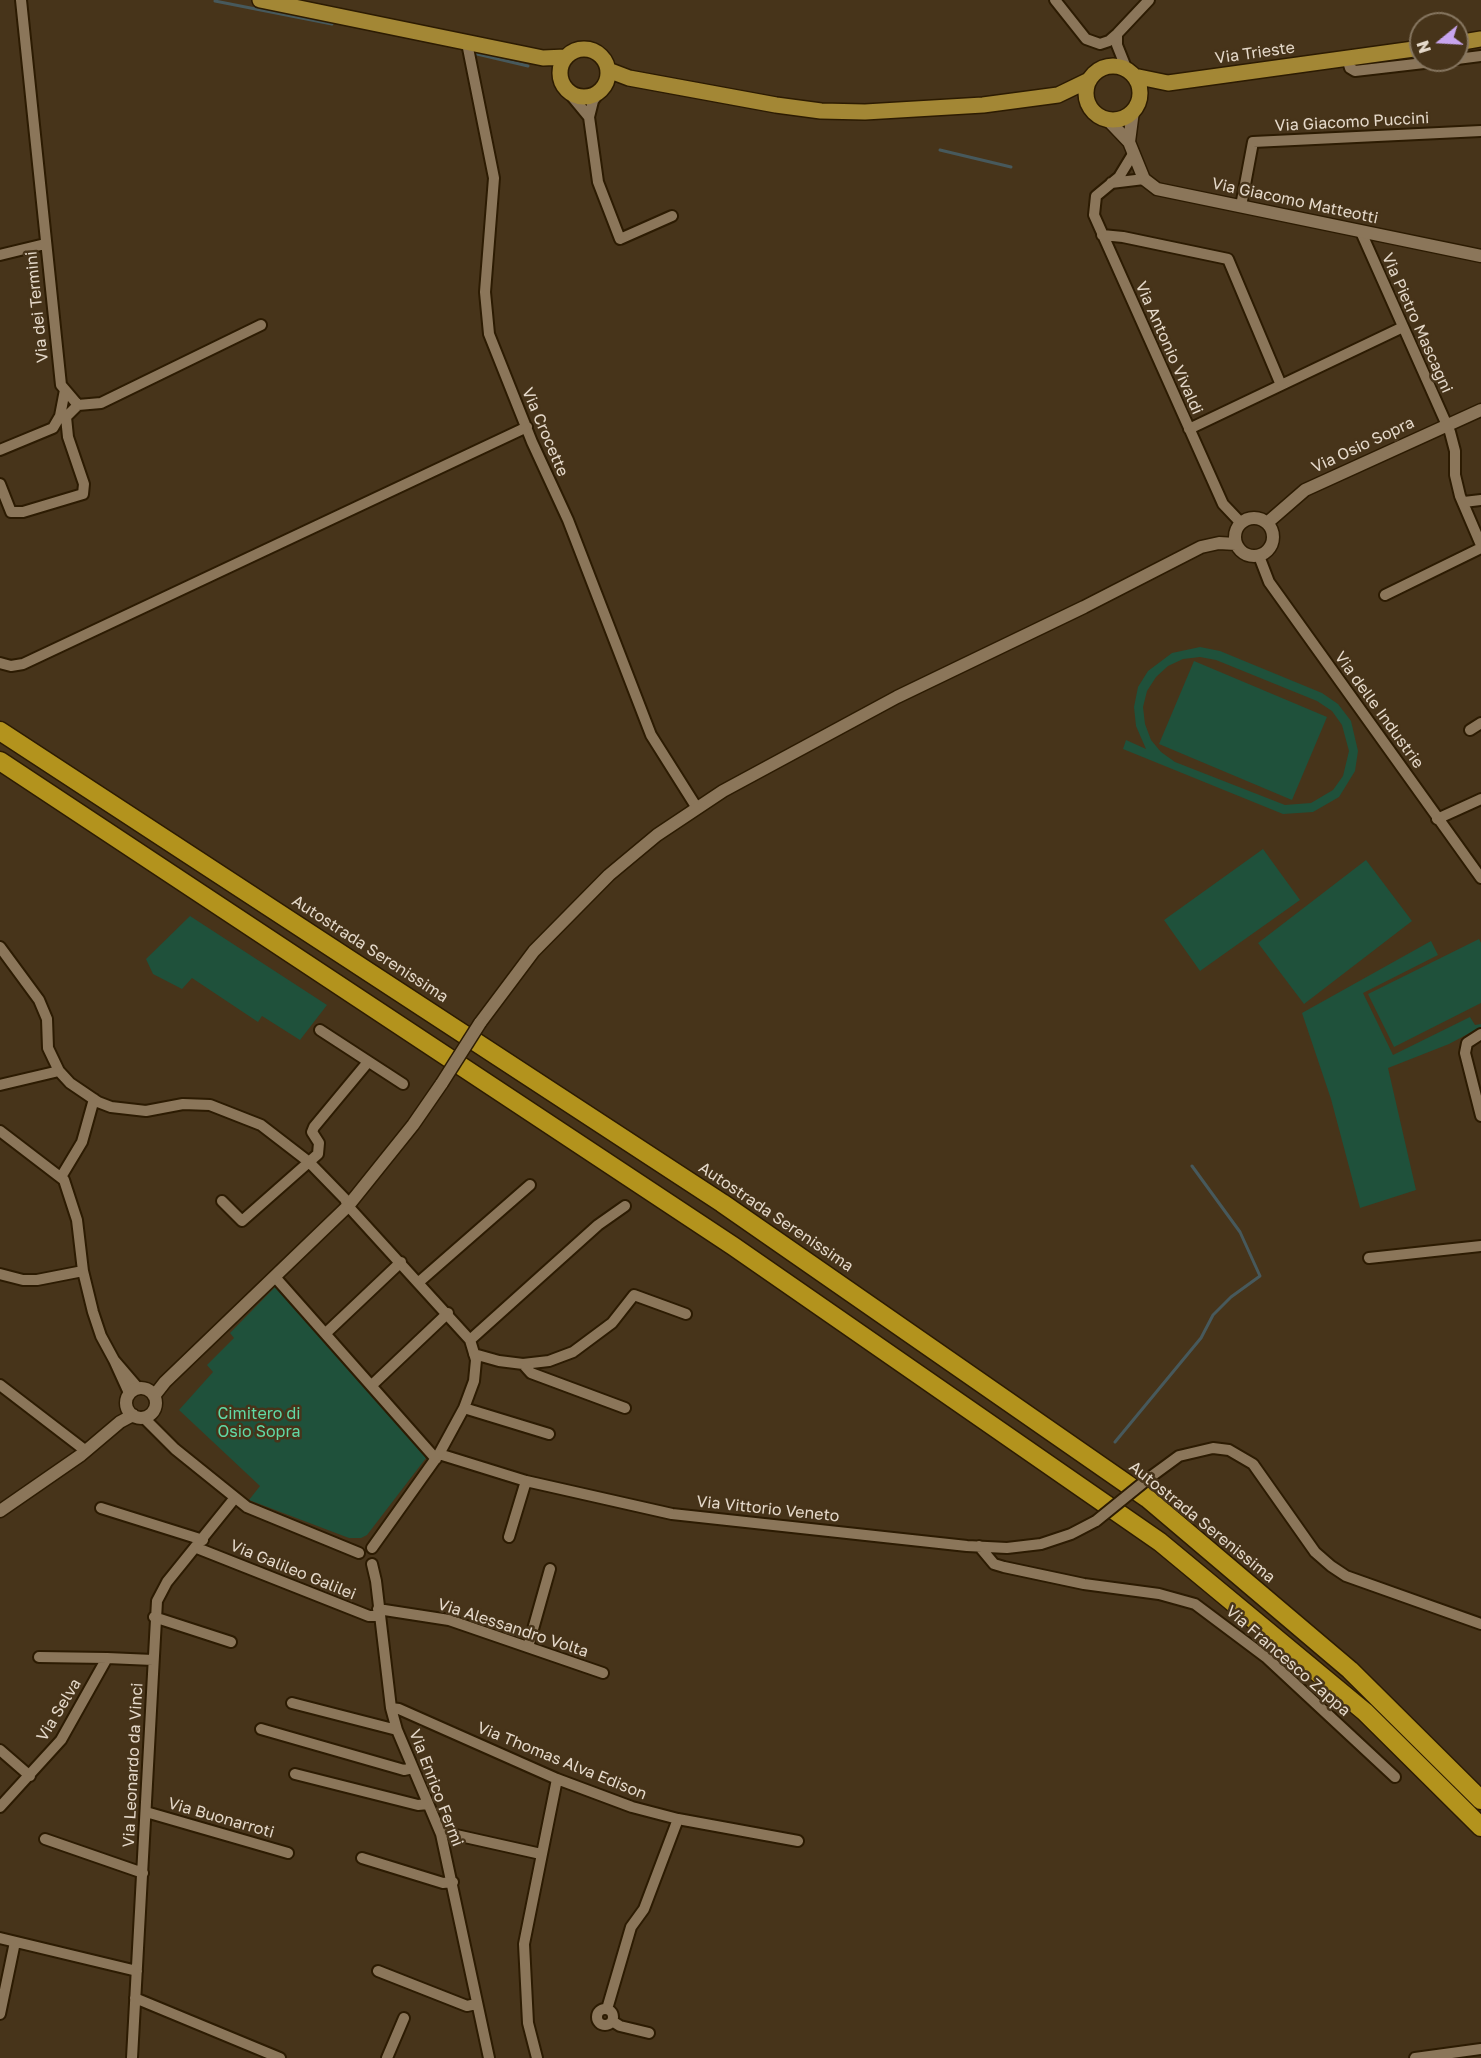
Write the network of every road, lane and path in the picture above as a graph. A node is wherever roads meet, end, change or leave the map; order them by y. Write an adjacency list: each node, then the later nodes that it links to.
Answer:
1 (21, 0): 30 (street, Via dei Termini)
2 (260, 0): 6 (main road)
3 (1055, 0): 5 (street)
4 (1149, 0): 5 (street)
5 (1117, 34): 12 (street)
6 (467, 43): 9 (main road); 40 (street, Via Crocette)
7 (1409, 50): 10 (main road, Via Trieste)
8 (566, 57): 9 (main road); 14 (main road); 15 (main road)
9 (543, 58): 14 (main road)
10 (1347, 58): 11 (street); 16 (main road, Via Trieste)
11 (1409, 65)
12 (1130, 73): 13 (main road); 16 (main road); 19 (main road)
13 (1089, 80): 17 (main road); 18 (main road)
14 (562, 81): 15 (main road); 20 (street)
15 (604, 82): 17 (main road); 20 (street)
16 (1168, 83): 19 (main road)
17 (1058, 96): 18 (main road)
18 (1089, 107): 21 (main road)
19 (1136, 107): 21 (main road); 23 (street)
20 (589, 117): 27 (street)
21 (1108, 120): 23 (street)
22 (1481, 131): 26 (street, Via Giacomo Puccini)
23 (1131, 148): 24 (street); 25 (street, Via Antonio Vivaldi)
24 (1144, 179): 25 (street); 26 (street, Via Giacomo Matteotti)
25 (1110, 183): 29 (street, Via Antonio Vivaldi)
26 (1241, 206): 28 (street, Via Giacomo Matteotti)
27 (672, 216)
28 (1360, 232): 32 (street, Via Giacomo Matteotti); 34 (street, Via Pietro Mascagni)
29 (1102, 236): 35 (street); 41 (street, Via Antonio Vivaldi)
30 (45, 244): 31 (street); 36 (street, Via dei Termini)
31 (0, 255)
32 (1481, 256)
33 (261, 325): 37 (street)
34 (1402, 327): 35 (street); 39 (street, Via Pietro Mascagni)
35 (1281, 385): 41 (street)
36 (65, 390): 37 (street, Via dei Termini); 42 (street)
37 (78, 405): 43 (street)
38 (1481, 410): 39 (street, Via Osio Sopra)
39 (1447, 426): 45 (street, Via Pietro Mascagni); 47 (street, Via Osio Sopra)
40 (527, 427): 52 (street); 58 (street, Via Crocette)
41 (1189, 429): 46 (street, Via Antonio Vivaldi)
42 (0, 450)
43 (0, 484)
44 (1481, 500): 45 (street)
45 (1464, 502): 49 (street, Via Pietro Mascagni)
46 (1241, 523): 47 (street); 48 (street)
47 (1267, 523): 50 (street)
48 (1236, 544): 50 (street); 58 (street)
49 (1481, 547): 51 (street)
50 (1259, 556): 59 (street, Via delle Industrie)
51 (1385, 595)
52 (0, 663)
53 (1481, 723): 54 (street)
54 (1470, 730)
55 (0, 731): 129 (highway, Autostrada Serenissima)
56 (0, 761): 134 (highway)
57 (1481, 799): 59 (street)
58 (697, 808): 75 (street, bridge)
59 (1437, 819): 60 (street, Via delle Industrie)
60 (1481, 878)
61 (0, 947): 65 (street)
62 (320, 1030): 64 (street)
63 (1481, 1034): 69 (street)
64 (368, 1062): 67 (street); 71 (street)
65 (59, 1071): 66 (street); 68 (street)
66 (0, 1084)
67 (403, 1084)
68 (94, 1100): 71 (street); 72 (street)
69 (1481, 1116)
70 (0, 1131): 72 (street)
71 (309, 1162): 74 (street); 75 (street)
72 (61, 1177): 80 (street)
73 (530, 1185): 83 (street)
74 (222, 1201)
75 (348, 1206): 79 (street); 82 (street)
76 (625, 1206): 87 (street)
77 (1481, 1246): 78 (street)
78 (1369, 1258)
79 (400, 1262): 83 (street); 86 (street)
80 (83, 1270): 81 (street); 92 (street)
81 (0, 1274)
82 (275, 1277): 86 (street); 92 (street)
83 (419, 1282): 84 (street)
84 (448, 1313): 87 (street); 91 (street)
85 (686, 1314): 89 (street)
86 (326, 1333): 91 (street)
87 (470, 1340): 88 (street)
88 (474, 1354): 89 (street); 93 (street)
89 (523, 1364): 94 (street)
90 (0, 1385): 97 (street)
91 (372, 1385): 98 (street)
92 (143, 1392): 95 (street); 95 (street)
93 (464, 1408): 96 (street); 98 (street)
94 (625, 1408)
95 (138, 1414): 97 (street); 100 (street)
96 (549, 1434)
97 (86, 1451): 102 (street)
98 (438, 1456): 99 (street, Via Vittorio Veneto); 106 (street)
99 (526, 1481): 103 (street); 105 (street, Via Vittorio Veneto)
100 (234, 1499): 104 (street, Via Leonardo da Vinci); 107 (street)
101 (101, 1508): 104 (street, Via Galileo Galilei)
102 (0, 1511)
103 (509, 1537)
104 (200, 1544): 110 (street, Via Galileo Galilei); 111 (street, Via Leonardo da Vinci)
105 (979, 1546): 112 (street, Via Vittorio Veneto, bridge); 127 (street, Via Francesco Zappa)
106 (372, 1548): 107 (street); 108 (street)
107 (359, 1553): 108 (street)
108 (372, 1564): 110 (street, Via Enrico Fermi)
109 (550, 1569): 114 (street)
110 (378, 1613): 114 (street, Via Alessandro Volta); 120 (street, Via Enrico Fermi)
111 (154, 1617): 113 (street); 117 (street, Via Leonardo da Vinci)
112 (1481, 1624)
113 (231, 1642)
114 (528, 1647): 118 (street, Via Alessandro Volta)
115 (39, 1657): 116 (street)
116 (107, 1658): 117 (street); 126 (street, Via Selva)
117 (153, 1660): 132 (street, Via Leonardo da Vinci)
118 (603, 1674)
119 (292, 1703): 122 (street)
120 (391, 1708): 122 (street, Via Enrico Fermi); 128 (street, Via Thomas Alva Edison)
121 (261, 1730): 124 (street)
122 (397, 1730): 124 (street, Via Enrico Fermi)
123 (0, 1750): 126 (street)
124 (413, 1768): 130 (street, Via Enrico Fermi)
125 (295, 1774): 130 (street)
126 (30, 1776): 131 (street, Via Selva)
127 (1395, 1777)
128 (557, 1779): 133 (street, Via Thomas Alva Edison); 139 (street)
129 (1481, 1800)
130 (429, 1804): 135 (street, Via Enrico Fermi)
131 (0, 1807)
132 (146, 1812): 138 (street, Via Buonarroti); 141 (street, Via Leonardo da Vinci)
133 (678, 1819): 137 (street, Via Thomas Alva Edison); 151 (street)
134 (1481, 1827)
135 (441, 1834): 139 (street); 142 (street, Via Enrico Fermi)
136 (45, 1839): 141 (street)
137 (798, 1841)
138 (288, 1853)
139 (541, 1854): 157 (street)
140 (362, 1858): 142 (street)
141 (143, 1873): 145 (street, Via Leonardo da Vinci)
142 (453, 1882): 148 (street, Via Enrico Fermi)
143 (0, 1938): 144 (street)
144 (15, 1942): 145 (street); 149 (street)
145 (137, 1971): 147 (street, Via Leonardo da Vinci)
146 (378, 1971): 148 (street)
147 (135, 1998): 153 (street, Via Leonardo da Vinci); 154 (street)
148 (476, 2004): 156 (street, Via Enrico Fermi)
149 (0, 2014)
150 (404, 2018): 155 (street)
151 (649, 2033)
152 (1481, 2049): 158 (street)
153 (132, 2058)
154 (280, 2058)
155 (387, 2058)
156 (489, 2058)
157 (537, 2058)
158 (1415, 2058)

